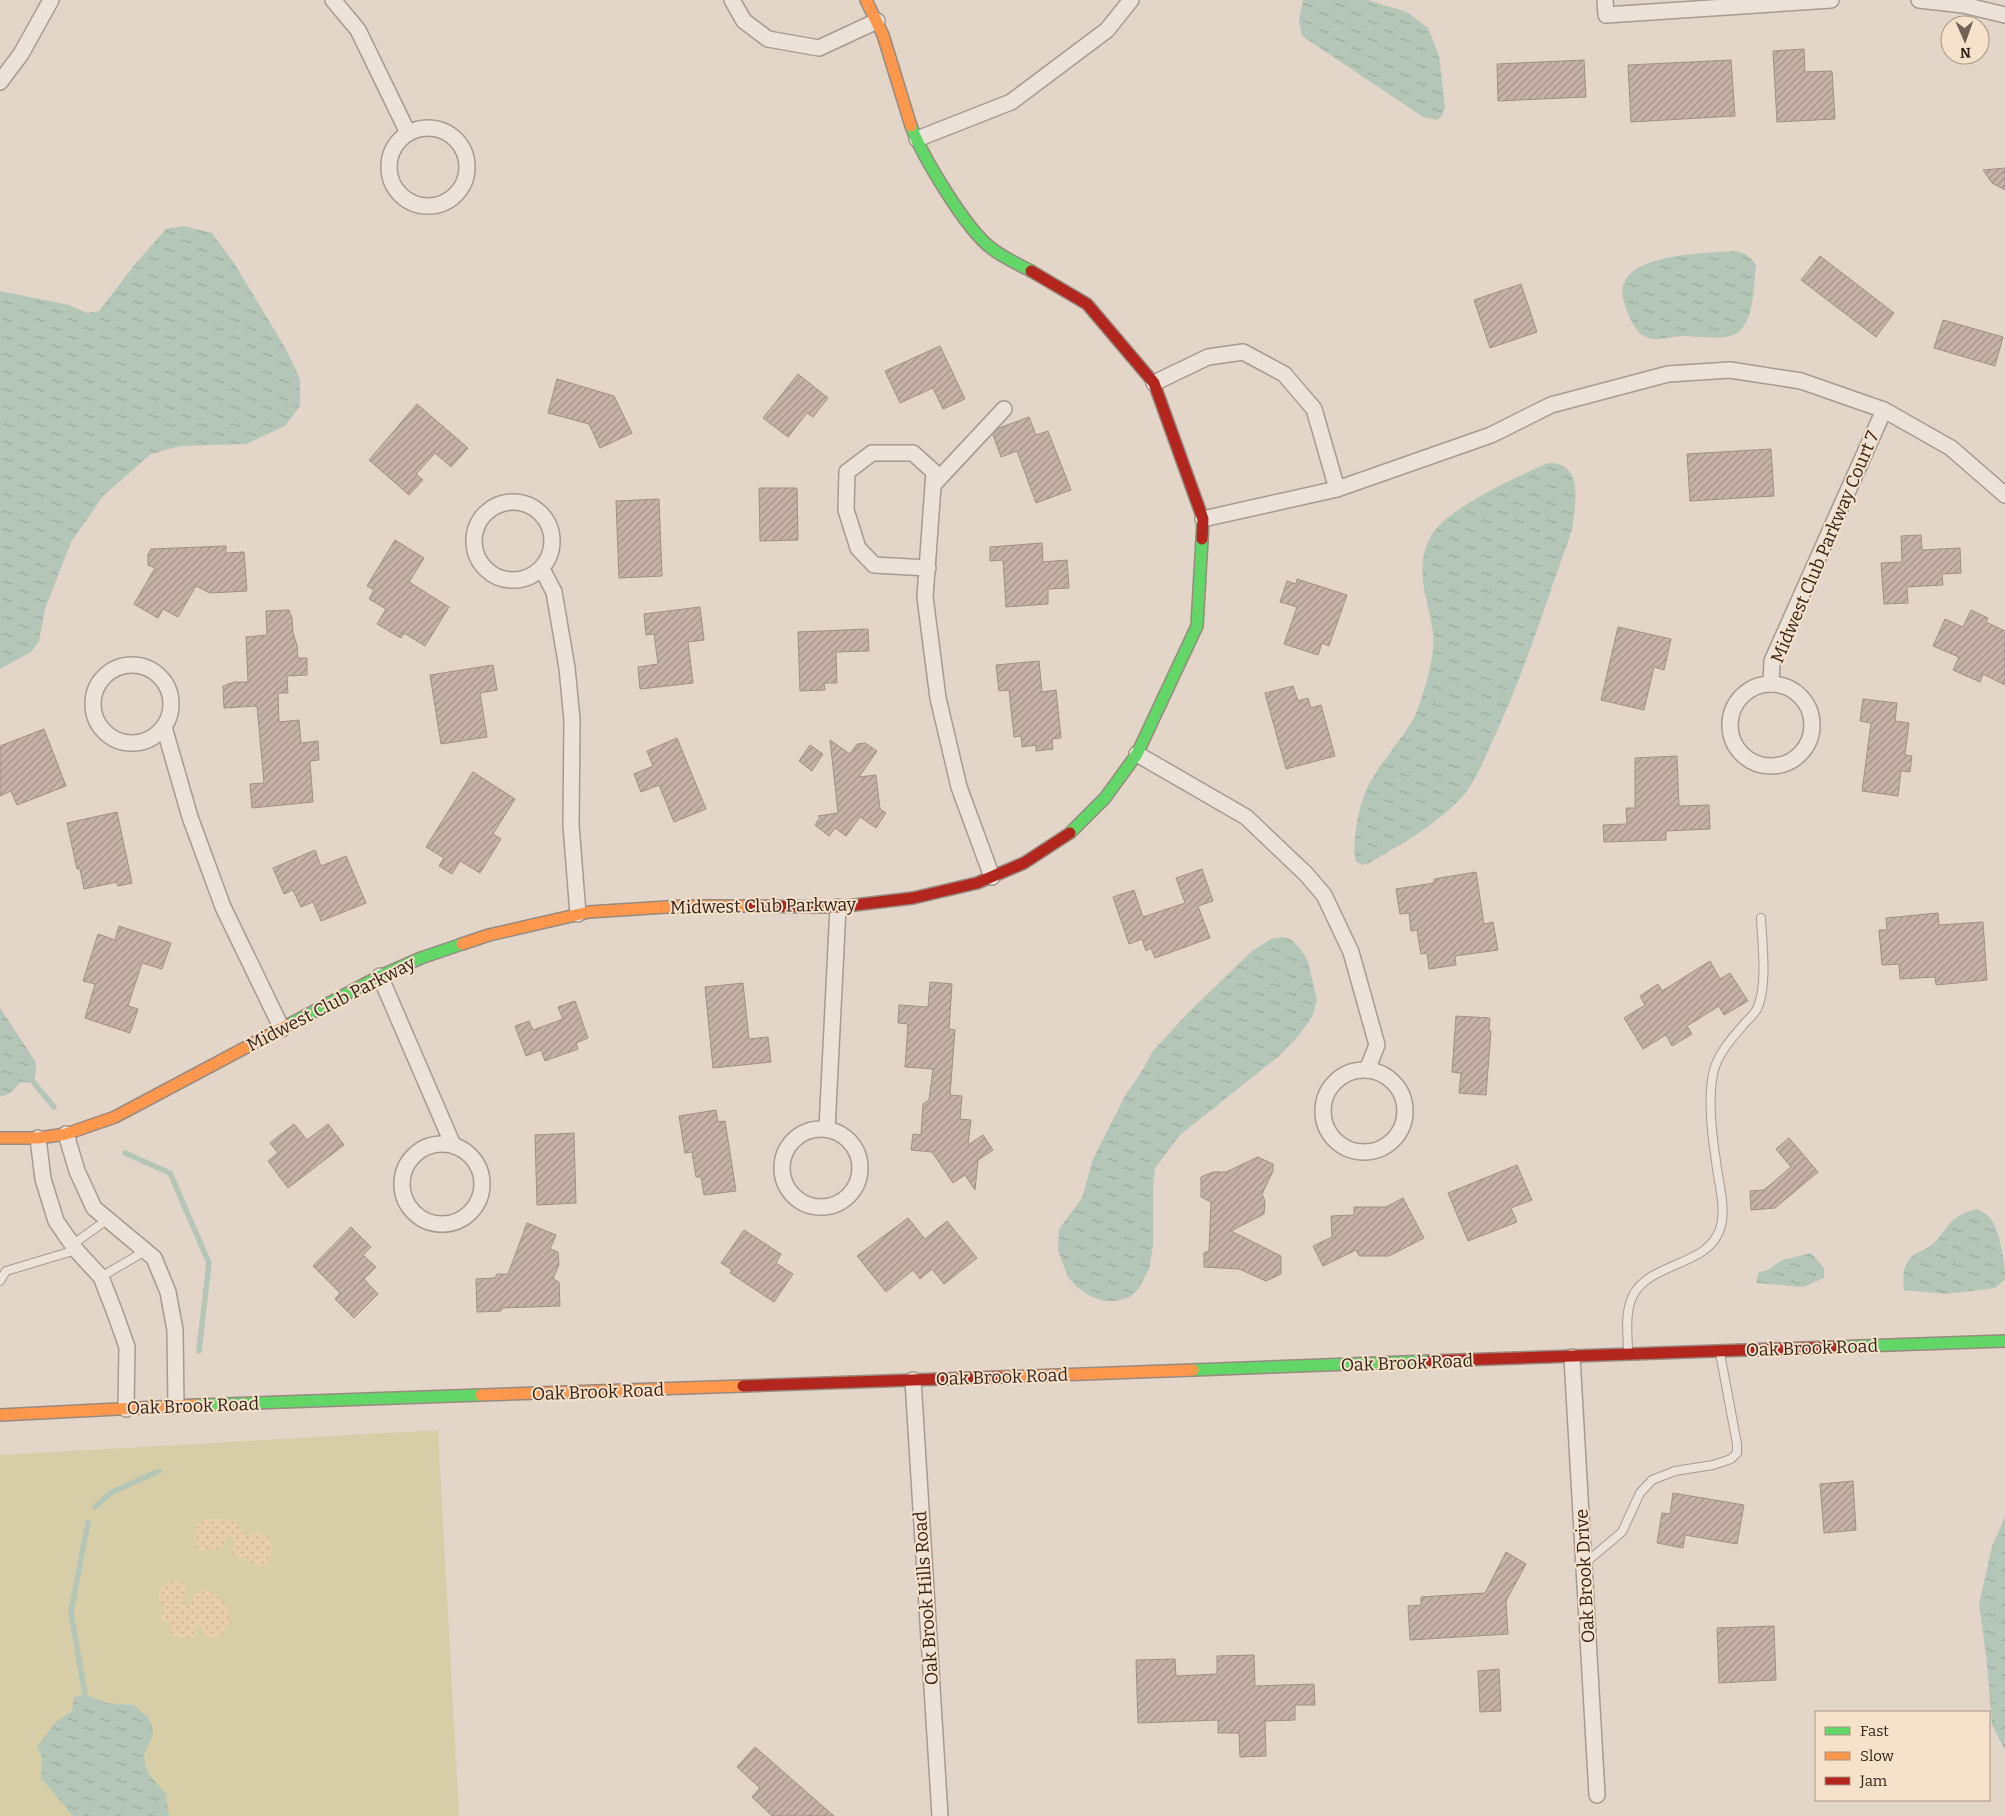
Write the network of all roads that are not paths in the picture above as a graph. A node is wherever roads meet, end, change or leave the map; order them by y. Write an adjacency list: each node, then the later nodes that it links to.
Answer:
1 (51, 0): 11 (street)
2 (333, 0): 12 (street)
3 (732, 0): 10 (street)
4 (866, 0): 10 (street, Midwest Club Parkway)
5 (1131, 0): 13 (street)
6 (1605, 0): 7 (street)
7 (1831, 0)
8 (1919, 0): 9 (street)
9 (2005, 15)
10 (877, 21): 13 (street, Midwest Club Parkway)
11 (0, 82)
12 (408, 133): 12 (street)
13 (917, 139): 14 (street, Midwest Club Parkway)
14 (1154, 383): 18 (street); 20 (street, Midwest Club Parkway)
15 (1004, 409): 17 (street)
16 (1884, 410): 18 (street, Midwest Club Parkway Court 7); 19 (street, Midwest Club Parkway Court 7); 23 (street, Midwest Club Parkway Court 7)
17 (933, 485): 21 (street); 21 (street)
18 (1337, 489): 20 (street, Midwest Club Parkway Court 7)
19 (2005, 495)
20 (1204, 519): 25 (street, Midwest Club Parkway)
21 (928, 568): 26 (street)
22 (542, 569): 22 (street); 28 (street)
23 (1771, 684): 23 (street, Midwest Club Parkway Court 7)
24 (164, 727): 24 (street); 31 (street)
25 (1137, 754): 26 (street, Midwest Club Parkway); 32 (street)
26 (992, 877): 27 (street, Midwest Club Parkway)
27 (838, 907): 28 (street, Midwest Club Parkway); 33 (street)
28 (578, 914): 30 (street, Midwest Club Parkway)
29 (1761, 918): 45 (lane)
30 (380, 976): 31 (street, Midwest Club Parkway); 37 (street)
31 (282, 1029): 34 (street, Midwest Club Parkway)
32 (1367, 1070): 32 (street)
33 (827, 1129): 33 (street)
34 (66, 1134): 36 (street, Midwest Club Parkway); 38 (street)
35 (0, 1138): 36 (street, Midwest Club Parkway)
36 (38, 1138): 39 (street)
37 (453, 1145): 37 (street)
38 (108, 1219): 39 (lane); 40 (street)
39 (74, 1247): 41 (street); 42 (lane)
40 (144, 1251): 41 (lane); 48 (street)
41 (101, 1278): 49 (street)
42 (0, 1281)
43 (2005, 1341): 44 (street, Oak Brook Road)
44 (1720, 1352): 45 (street, Oak Brook Road); 51 (lane)
45 (1628, 1355): 46 (street, Oak Brook Road)
46 (1572, 1357): 47 (street, Oak Brook Road); 51 (street, Oak Brook Drive)
47 (913, 1380): 48 (street, Oak Brook Road); 53 (street, Oak Brook Hills Road)
48 (176, 1406): 49 (street, Oak Brook Road)
49 (126, 1409): 50 (street, Oak Brook Road)
50 (0, 1415)
51 (1584, 1564): 52 (street, Oak Brook Drive)
52 (1597, 1795)
53 (940, 1816)

